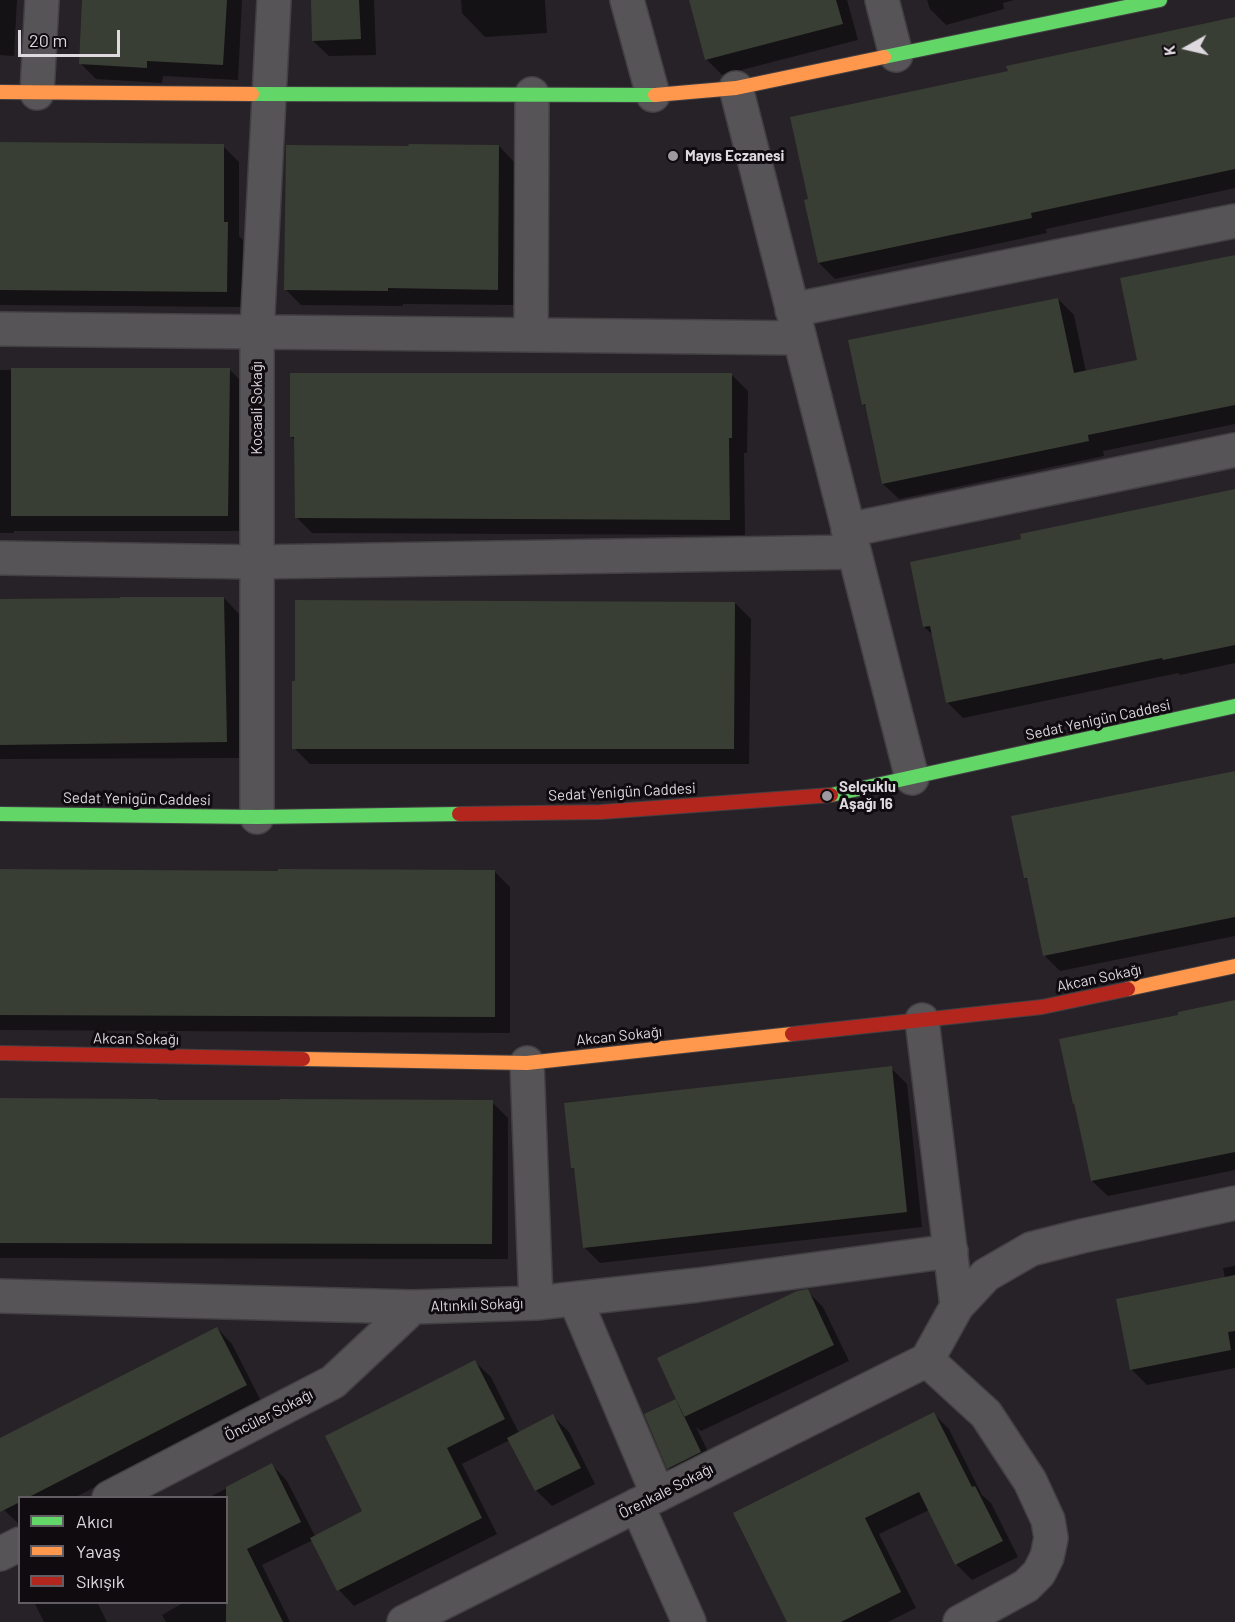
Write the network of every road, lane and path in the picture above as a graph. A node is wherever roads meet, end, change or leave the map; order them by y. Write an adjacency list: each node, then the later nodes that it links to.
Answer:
1 (42, 0): 10 (street)
2 (274, 0): 11 (street, Kocaali Sokağı)
3 (627, 0): 13 (street)
4 (882, 0): 7 (street)
5 (1160, 0): 6 (street)
6 (1122, 4): 7 (street)
7 (896, 55): 8 (street)
8 (736, 88): 13 (street); 15 (street)
9 (0, 92): 10 (street)
10 (37, 93): 11 (street)
11 (269, 94): 12 (street); 17 (street, Kocaali Sokağı)
12 (532, 94): 13 (street); 18 (street)
13 (653, 95)
14 (1235, 221): 15 (street)
15 (796, 324): 18 (street); 20 (street)
16 (0, 329): 17 (street)
17 (257, 332): 18 (street); 22 (street, Kocaali Sokağı)
18 (531, 335)
19 (1235, 450): 20 (street)
20 (851, 541): 22 (street); 24 (street)
21 (0, 558): 22 (street)
22 (257, 562): 26 (street, Kocaali Sokağı)
23 (1235, 706): 24 (street, Sedat Yenigün Caddesi)
24 (912, 778): 26 (street, Sedat Yenigün Caddesi)
25 (0, 814): 26 (street, Sedat Yenigün Caddesi)
26 (257, 817)
27 (1235, 966): 28 (street, Akcan Sokağı)
28 (922, 1020): 30 (street, Akcan Sokağı); 32 (street)
29 (0, 1053): 30 (street, Akcan Sokağı)
30 (527, 1063): 35 (street)
31 (1235, 1203): 36 (street)
32 (951, 1251): 34 (street, Altınkılı Sokağı); 36 (street)
33 (0, 1296): 37 (street, Altınkılı Sokağı)
34 (575, 1299): 35 (street, Altınkılı Sokağı); 40 (street)
35 (536, 1303): 37 (street, Altınkılı Sokağı)
36 (957, 1306): 38 (street)
37 (413, 1307): 39 (street, Öncüler Sokağı)
38 (927, 1360): 40 (street, Örenkale Sokağı); 45 (street)
39 (111, 1496)
40 (648, 1500): 43 (street, Örenkale Sokağı); 44 (street)
41 (18, 1545): 42 (street)
42 (0, 1554)
43 (404, 1622)
44 (689, 1622)
45 (960, 1622)

